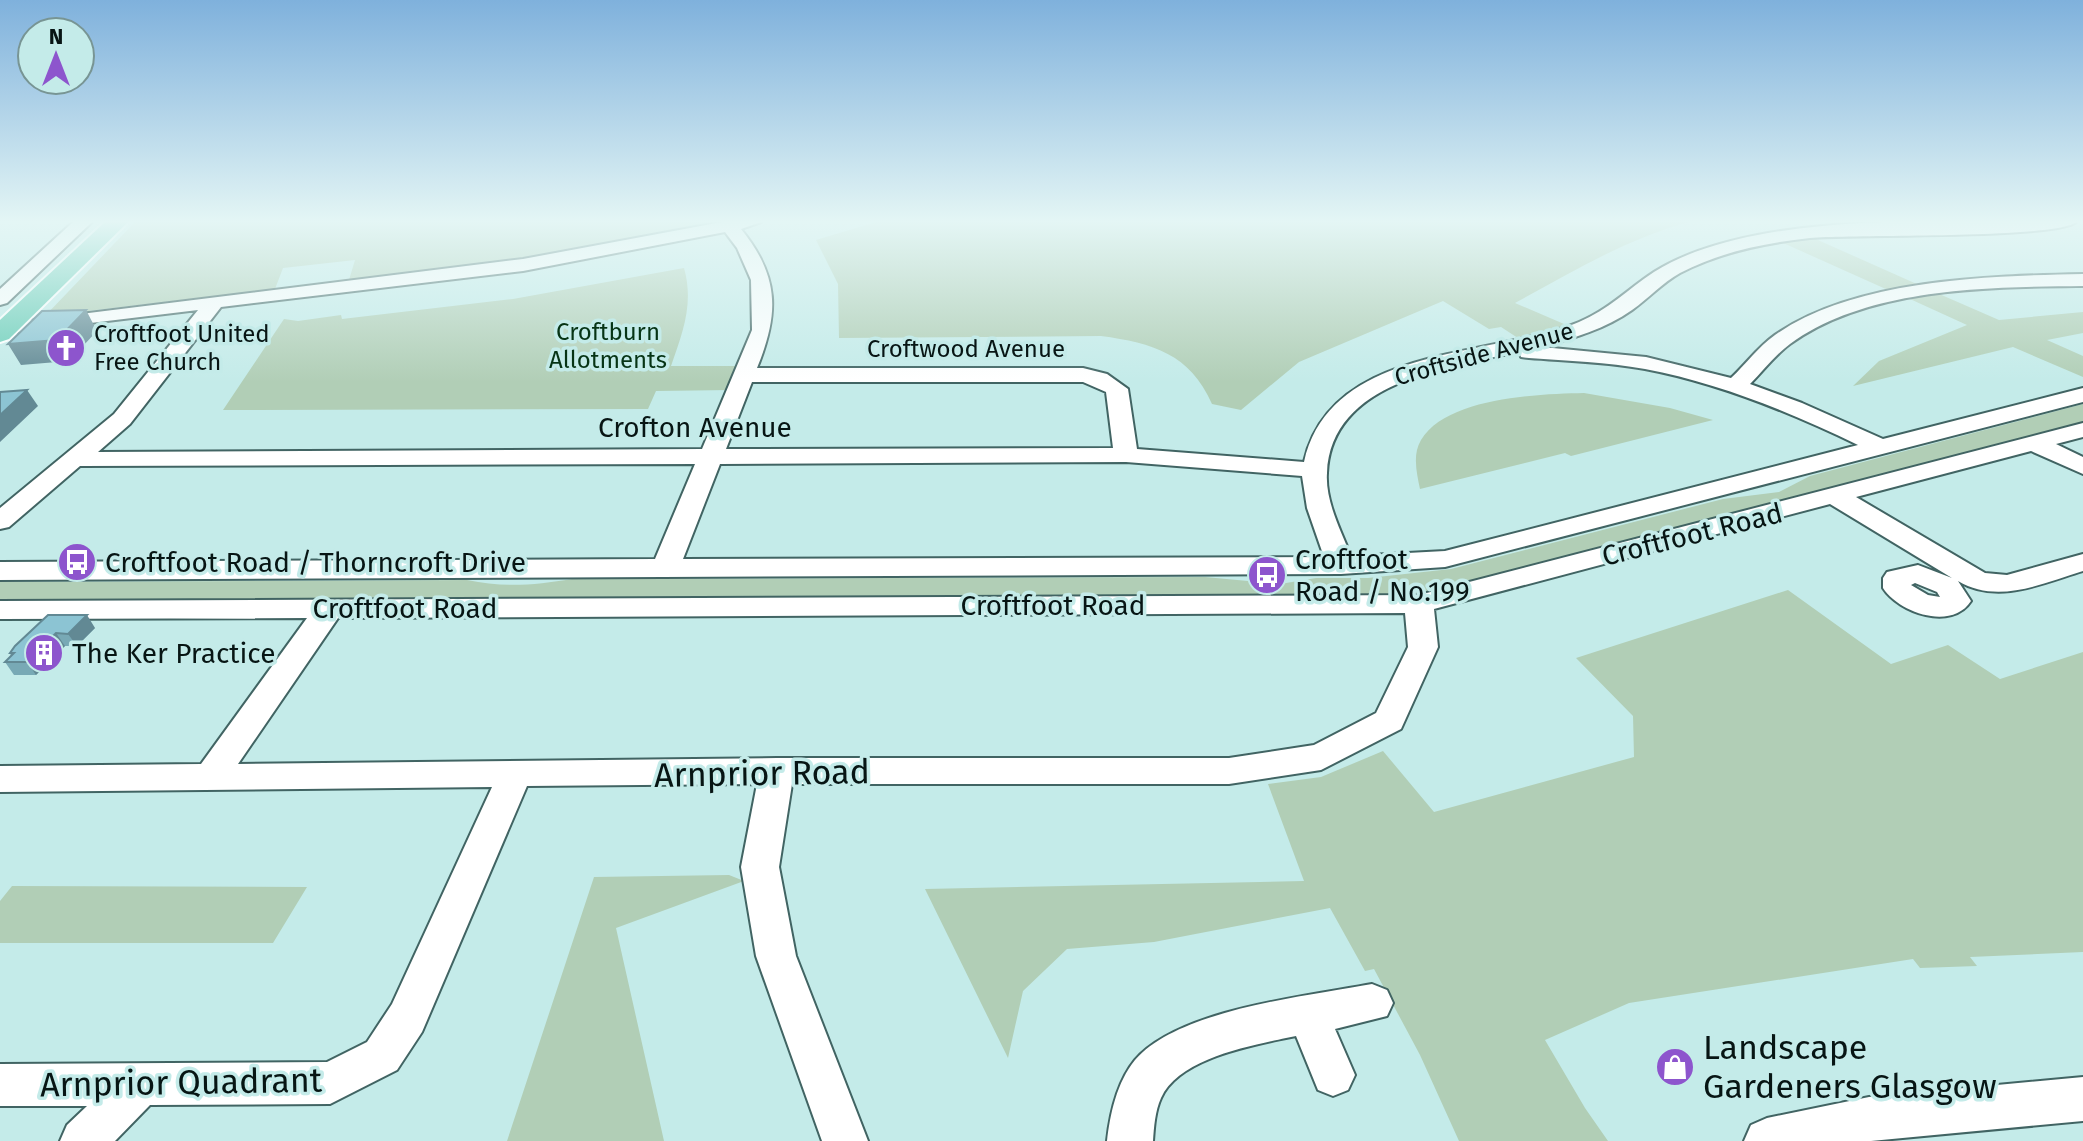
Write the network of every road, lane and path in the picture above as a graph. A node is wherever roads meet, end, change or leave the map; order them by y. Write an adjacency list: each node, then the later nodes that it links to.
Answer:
1 (26, 275): 7 (street)
2 (62, 275): 9 (main road)
3 (438, 275): 8 (street)
4 (759, 275): 11 (street)
5 (1665, 275): 10 (street, Croftside Avenue)
6 (2083, 280): 12 (street)
7 (0, 299)
8 (215, 302): 9 (street); 19 (street)
9 (4, 330)
10 (1509, 349): 12 (street); 21 (street, Croftside Avenue)
11 (745, 375): 17 (street, Croftwood Avenue); 18 (street)
12 (1736, 386): 16 (street)
13 (2083, 395): 16 (street, Croftfoot Road)
14 (2083, 430): 15 (street, Croftfoot Road)
15 (2034, 443): 20 (street); 22 (street, Croftfoot Road)
16 (1878, 446): 25 (street, Croftfoot Road)
17 (1126, 455): 18 (street, Crofton Avenue); 21 (street, Crofton Avenue)
18 (711, 457): 19 (street, Crofton Avenue); 26 (street)
19 (75, 459): 23 (street)
20 (2083, 467)
21 (1314, 470): 25 (street, Croftside Avenue)
22 (1835, 496): 28 (street); 30 (street, Croftfoot Road)
23 (0, 521)
24 (2083, 562): 28 (street)
25 (1341, 565): 26 (street, Croftfoot Road)
26 (665, 570): 27 (street, Croftfoot Road)
27 (0, 571)
28 (1989, 584): 29 (street)
29 (1957, 597)
30 (1419, 604): 31 (street, Croftfoot Road); 33 (street, Arnprior Road)
31 (330, 608): 32 (street, Croftfoot Road); 35 (street)
32 (0, 610)
33 (777, 771): 34 (street, Arnprior Road); 44 (street)
34 (514, 776): 35 (street, Arnprior Road); 40 (street, Arnprior Quadrant)
35 (210, 777): 36 (street, Arnprior Road)
36 (0, 779)
37 (1372, 1003): 38 (street)
38 (1309, 1016): 39 (street); 45 (street)
39 (1333, 1075)
40 (141, 1084): 41 (street, Arnprior Quadrant); 43 (street)
41 (0, 1085)
42 (2083, 1099): 46 (street)
43 (83, 1141)
44 (845, 1141)
45 (1130, 1141)
46 (1767, 1141)

